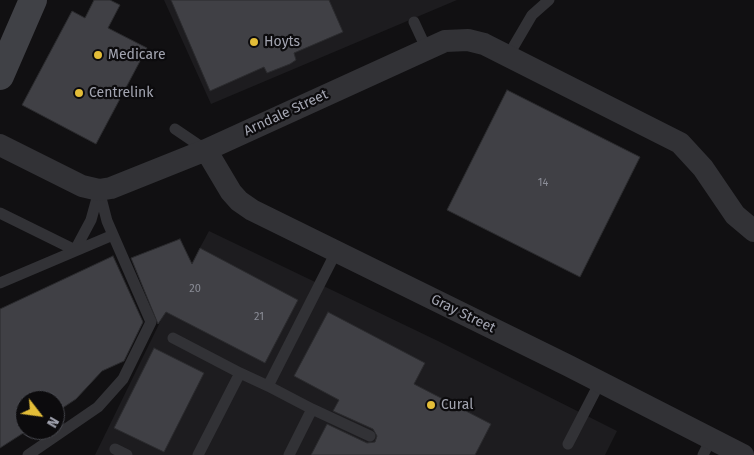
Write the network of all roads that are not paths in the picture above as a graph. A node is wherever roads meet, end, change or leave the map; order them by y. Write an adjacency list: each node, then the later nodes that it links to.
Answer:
1 (33, 0): 6 (main road)
2 (549, 0): 5 (lane)
3 (414, 22): 4 (lane)
4 (427, 50): 5 (street, Arndale Street); 9 (street, Arndale Street)
5 (508, 56): 12 (street, Arndale Street)
6 (0, 76)
7 (175, 129): 9 (lane)
8 (0, 145): 10 (street)
9 (206, 150): 10 (street, Arndale Street); 15 (street, Gray Street)
10 (100, 190): 13 (lane); 14 (lane)
11 (0, 213): 14 (lane)
12 (754, 231)
13 (114, 235): 14 (lane); 26 (lane)
14 (75, 250): 16 (lane)
15 (336, 252): 19 (street, Gray Street); 20 (lane)
16 (0, 283)
17 (173, 338): 18 (lane)
18 (240, 373): 20 (lane); 28 (lane)
19 (600, 382): 23 (lane); 24 (street, Gray Street)
20 (268, 386): 21 (lane)
21 (312, 409): 22 (lane); 29 (lane)
22 (370, 436)
23 (568, 444)
24 (707, 447): 30 (street, Gray Street)
25 (115, 449): 27 (lane)
26 (28, 455)
27 (127, 455)
28 (198, 455)
29 (289, 455)
30 (743, 455)

